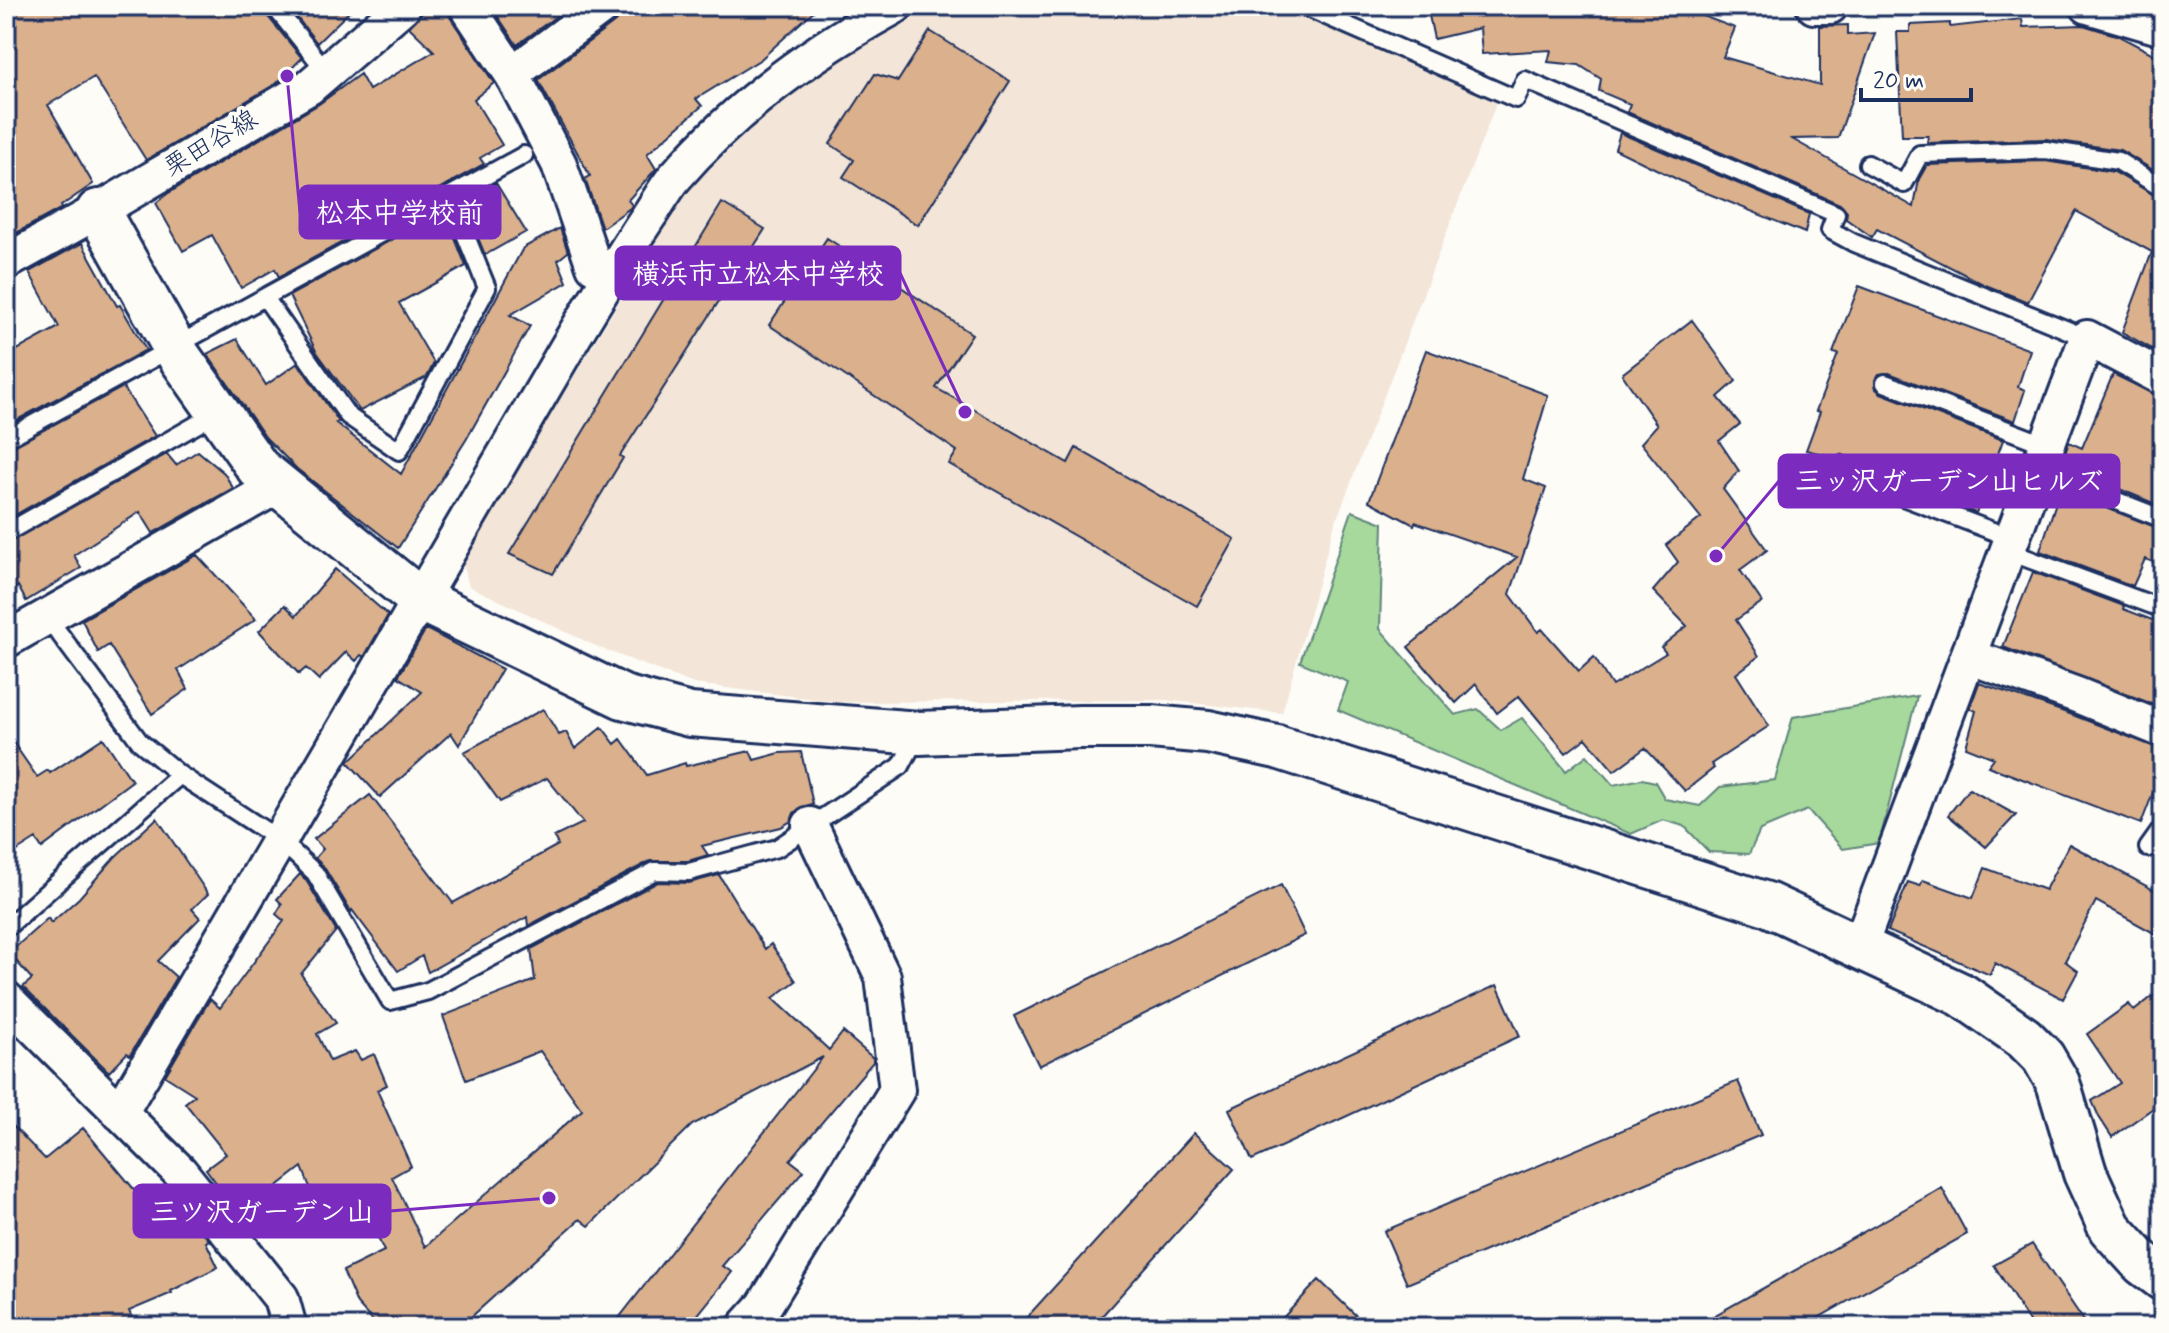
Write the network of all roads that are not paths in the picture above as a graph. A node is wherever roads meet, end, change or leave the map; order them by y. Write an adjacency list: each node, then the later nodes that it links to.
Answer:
1 (274, 6): 11 (lane)
2 (403, 6): 11 (street, 栗田谷線)
3 (467, 6): 12 (street)
4 (603, 6): 12 (street)
5 (895, 6): 33 (street)
6 (1303, 6): 21 (lane)
7 (1814, 6): 8 (street)
8 (1830, 6)
9 (2106, 8): 10 (street)
10 (2163, 28)
11 (326, 71): 17 (street, 栗田谷線)
12 (512, 74): 19 (street)
13 (524, 155): 16 (lane)
14 (1868, 164): 15 (lane)
15 (2163, 189)
16 (450, 197): 20 (lane); 20 (lane)
17 (98, 211): 18 (street, 栗田谷線); 22 (street)
18 (6, 262)
19 (594, 266)
20 (266, 299): 22 (lane)
21 (2087, 338): 23 (street); 27 (street)
22 (175, 349): 25 (street); 26 (lane)
23 (2163, 378)
24 (1885, 383): 27 (lane)
25 (219, 412): 29 (street); 31 (lane)
26 (6, 439)
27 (2042, 458): 30 (lane); 32 (street)
28 (1850, 477): 32 (lane)
29 (279, 485): 33 (street); 35 (street)
30 (2163, 519)
31 (6, 533)
32 (2009, 545): 34 (lane); 37 (street)
33 (419, 599): 39 (street); 43 (street)
34 (2163, 609)
35 (47, 617): 36 (street); 40 (lane)
36 (6, 640)
37 (1968, 656): 38 (street); 46 (street)
38 (2163, 730)
39 (919, 733): 41 (lane); 46 (street)
40 (180, 775): 43 (lane); 45 (lane)
41 (810, 825): 43 (lane); 52 (street)
42 (2163, 827): 44 (lane)
43 (281, 841): 48 (street)
44 (2148, 848)
45 (6, 928)
46 (1859, 948): 49 (street)
47 (6, 999): 48 (street)
48 (120, 1113): 50 (street)
49 (2163, 1279)
50 (285, 1312): 51 (street)
51 (315, 1327)
52 (745, 1327)

